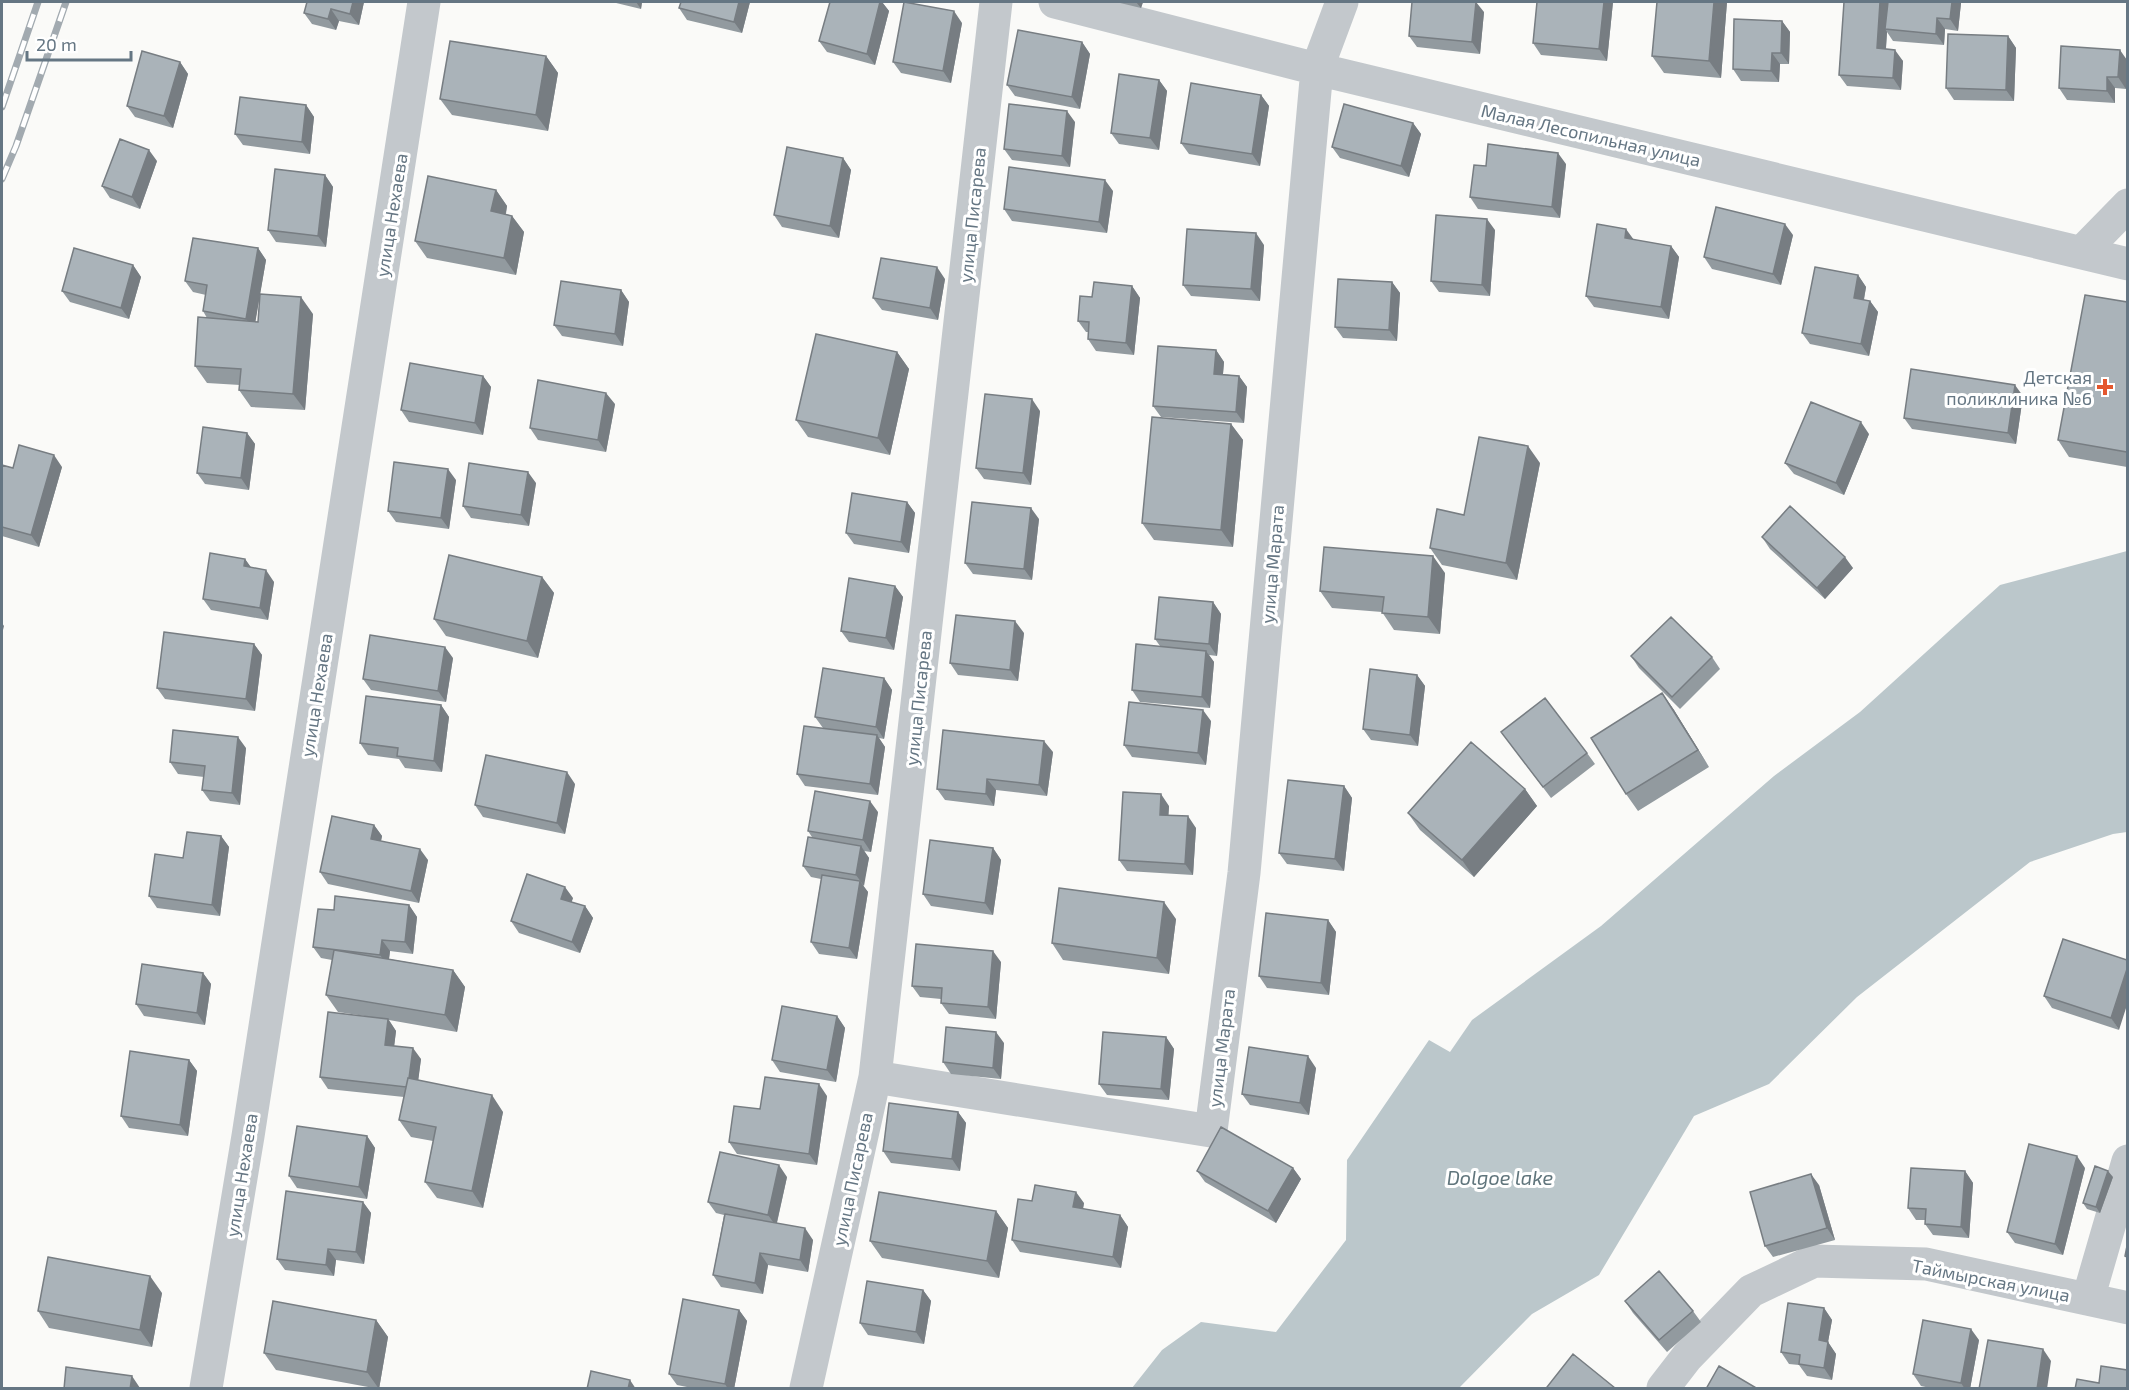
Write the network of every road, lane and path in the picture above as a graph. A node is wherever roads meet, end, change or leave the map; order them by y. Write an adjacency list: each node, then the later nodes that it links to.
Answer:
1 (424, 2): 13 (street, улица Нехаева)
2 (996, 2): 9 (street, улица Писарева)
3 (1055, 2): 5 (street, Малая Лесопильная улица)
4 (1342, 2): 5 (street, улица Марата)
5 (1317, 69): 7 (street, Малая Лесопильная улица); 9 (street, улица Марата)
6 (2127, 205): 7 (street)
7 (2082, 252): 8 (street, Малая Лесопильная улица)
8 (2127, 264)
9 (875, 1077): 14 (street, улица Писарева)
10 (2127, 1161): 11 (street)
11 (2088, 1299): 12 (street, Таймырская улица); 15 (street, Таймырская улица)
12 (2127, 1308)
13 (206, 1389)
14 (806, 1389)
15 (1663, 1389)

